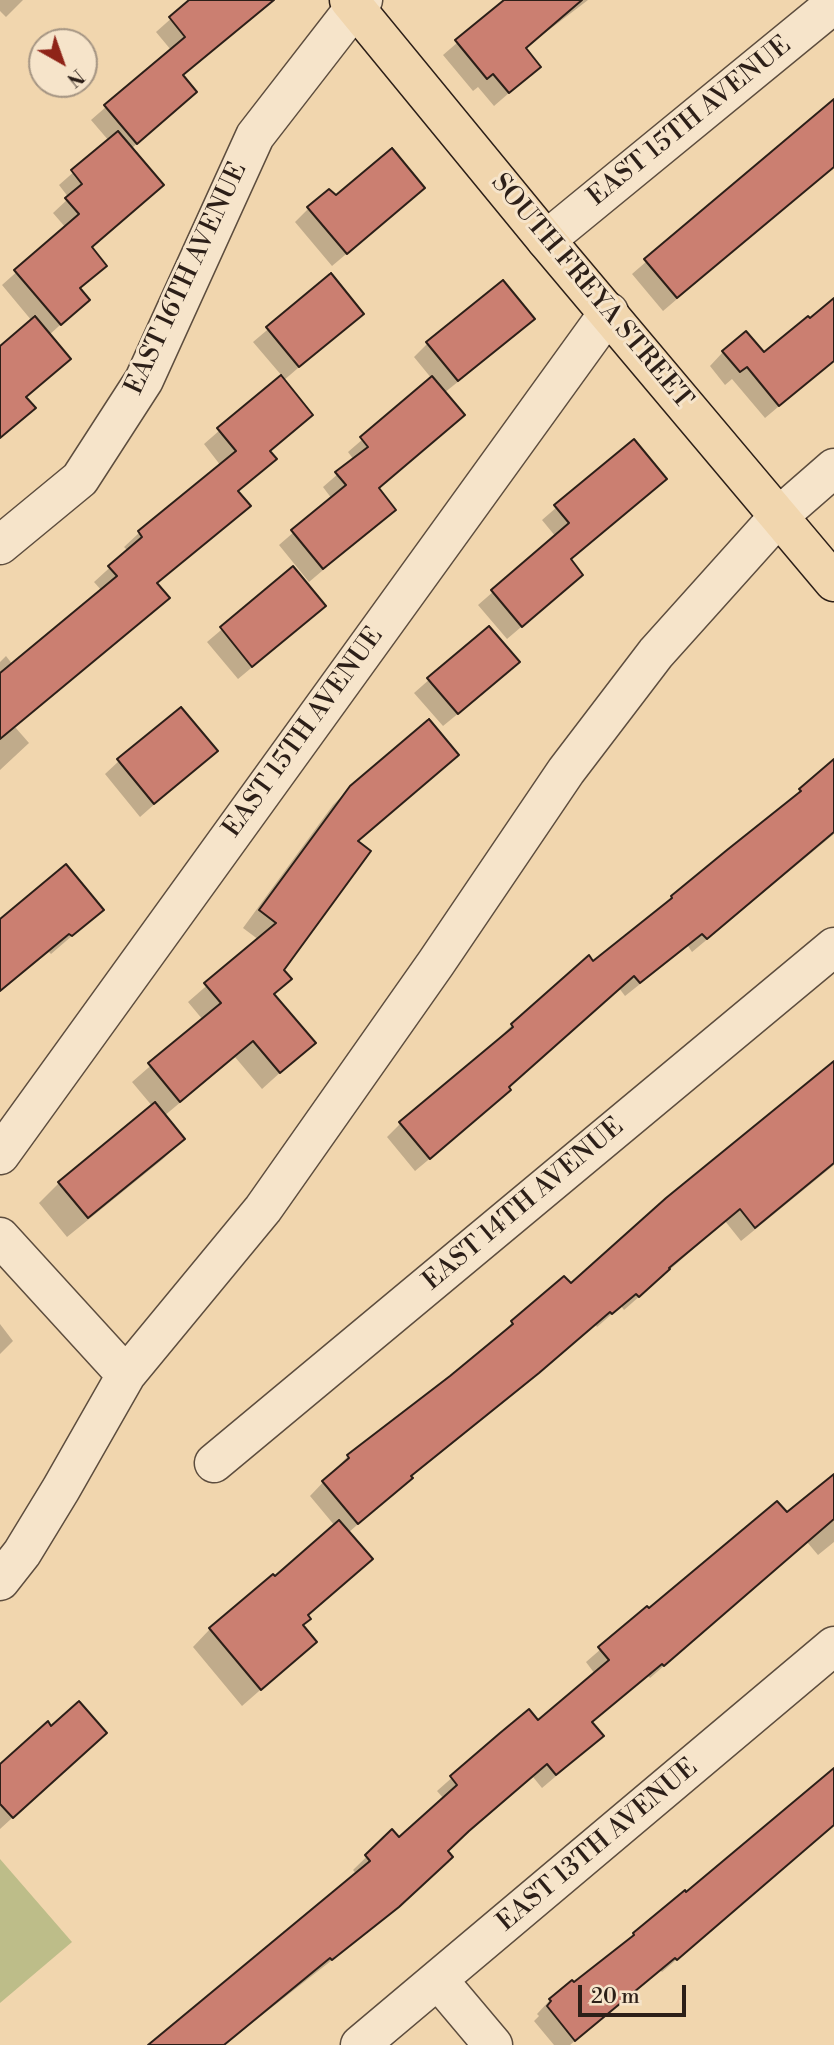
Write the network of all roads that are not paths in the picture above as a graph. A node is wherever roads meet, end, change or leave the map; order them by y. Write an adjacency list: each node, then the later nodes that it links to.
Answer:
1 (356, 2): 3 (main road, SOUTH FREYA STREET); 7 (street, EAST 16TH AVENUE)
2 (834, 4): 3 (street, EAST 15TH AVENUE)
3 (546, 240): 4 (main road, SOUTH FREYA STREET)
4 (609, 312): 6 (main road, SOUTH FREYA STREET); 10 (street, EAST 15TH AVENUE)
5 (834, 468): 6 (street)
6 (779, 516): 8 (main road, SOUTH FREYA STREET); 12 (street)
7 (0, 545)
8 (834, 582)
9 (834, 947): 13 (street, EAST 14TH AVENUE)
10 (0, 1155)
11 (0, 1237): 12 (street)
12 (126, 1375): 14 (street)
13 (214, 1463)
14 (0, 1581)
15 (834, 1646): 16 (street, EAST 13TH AVENUE)
16 (439, 1981): 17 (street, EAST 13TH AVENUE); 18 (street)
17 (360, 2045)
18 (494, 2045)

